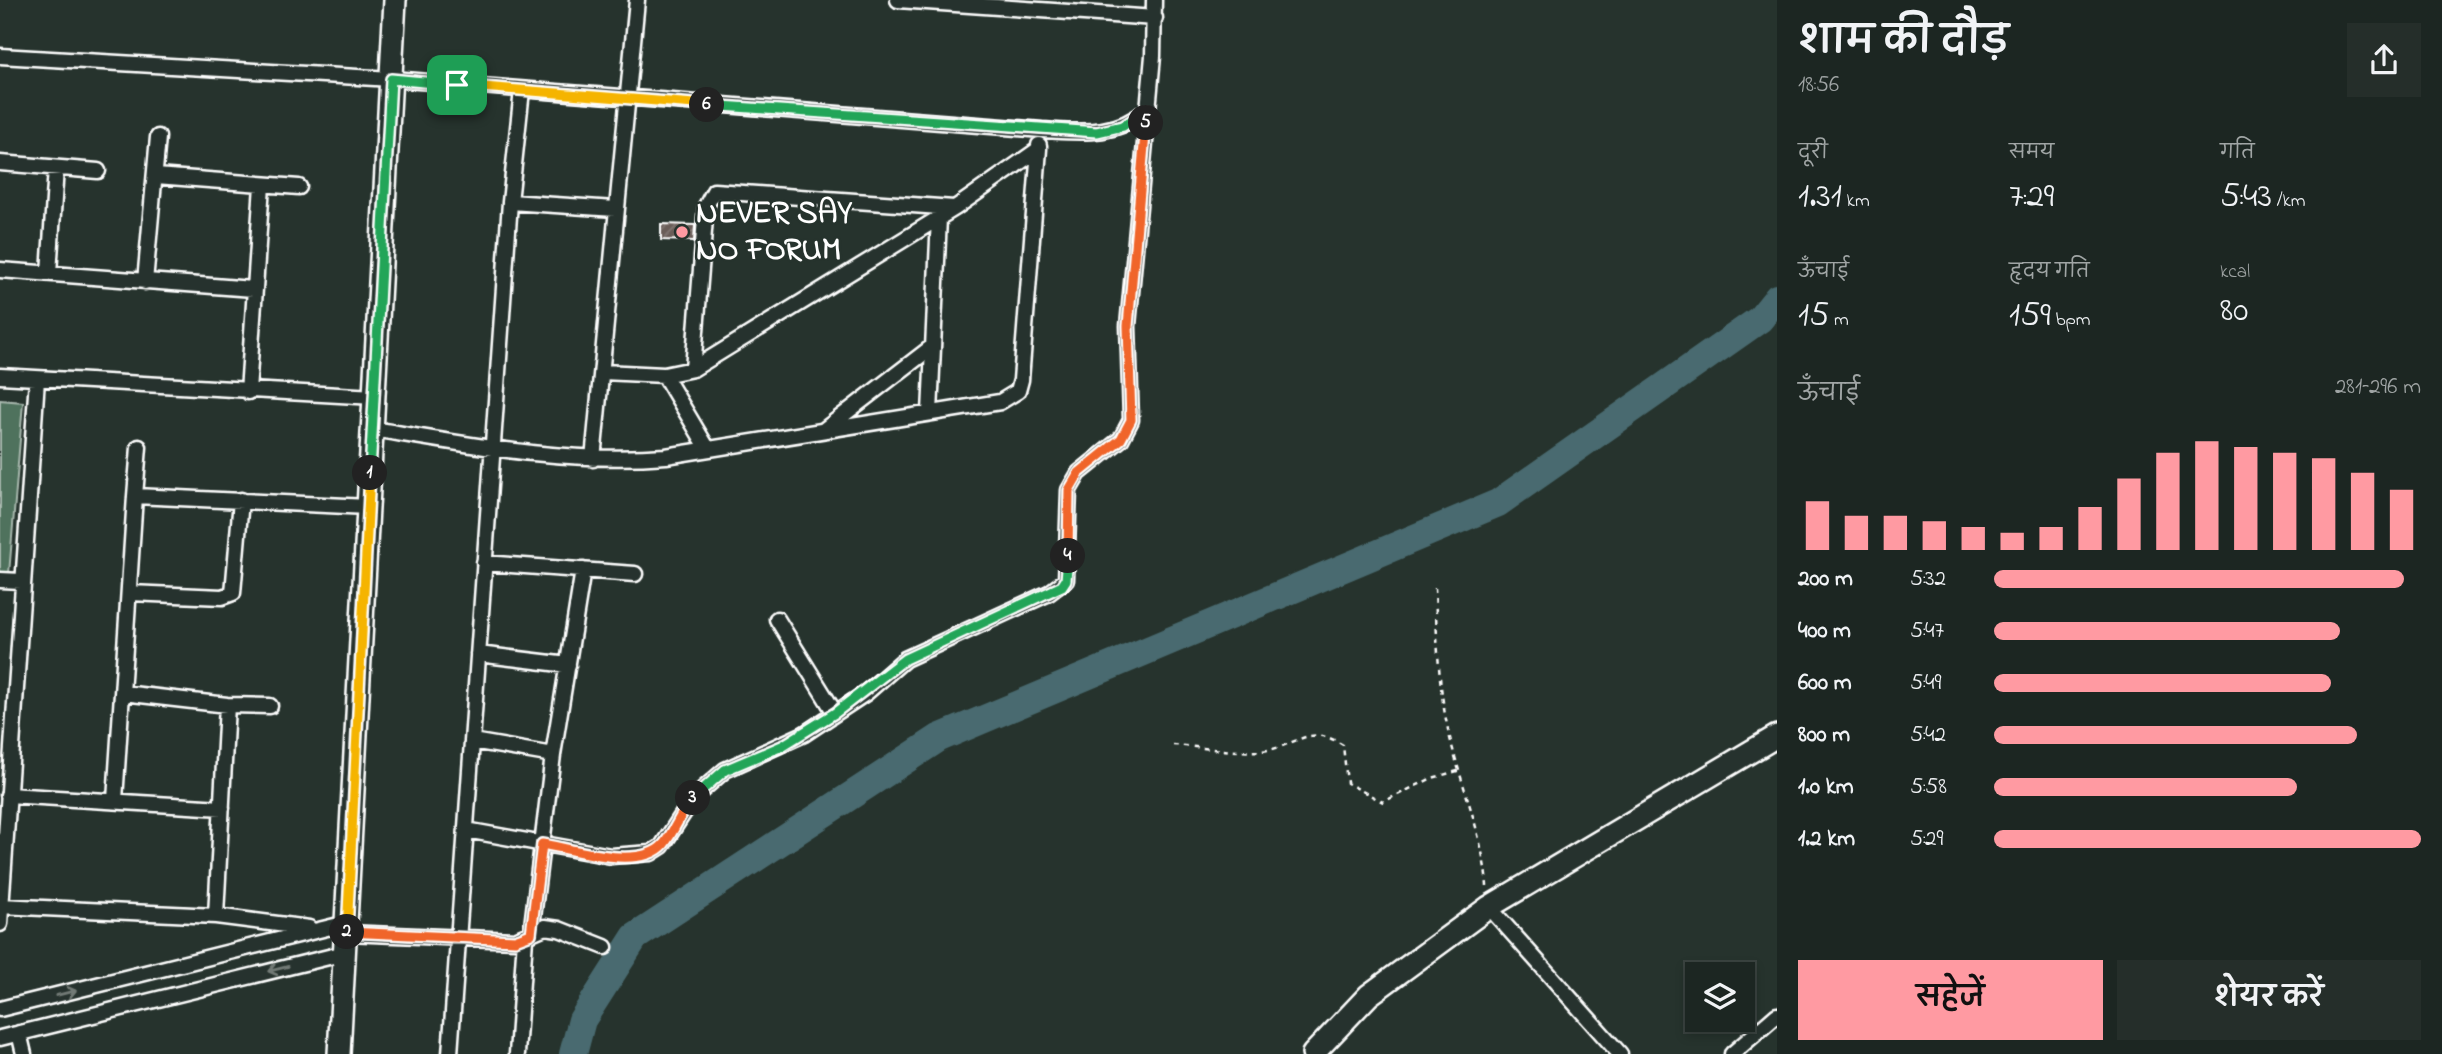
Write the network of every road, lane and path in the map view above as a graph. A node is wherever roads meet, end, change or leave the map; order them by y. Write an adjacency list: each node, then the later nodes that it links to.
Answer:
1 (394, 0): 7 (street)
2 (637, 0): 9 (street)
3 (898, 0): 5 (street)
4 (1154, 0): 5 (street)
5 (1154, 18): 10 (street)
6 (0, 56): 7 (street)
7 (391, 79): 8 (street); 35 (street)
8 (522, 90): 9 (street); 20 (street)
9 (628, 99): 11 (street); 22 (street)
10 (1147, 110): 11 (street); 59 (street)
11 (1042, 130): 13 (street)
12 (158, 137): 17 (street)
13 (1039, 149): 21 (street); 36 (street)
14 (0, 163): 15 (street)
15 (56, 168): 16 (street); 25 (street)
16 (98, 172)
17 (156, 176): 18 (street); 26 (street)
18 (262, 185): 19 (street); 27 (street)
19 (299, 187)
20 (510, 202): 22 (street); 40 (street)
21 (955, 208): 23 (street); 29 (street)
22 (615, 209): 30 (street)
23 (939, 218): 28 (street); 29 (street)
24 (0, 270): 25 (street)
25 (49, 273): 26 (street)
26 (145, 282): 27 (street)
27 (253, 289): 34 (street)
28 (933, 345): 36 (street); 38 (street)
29 (693, 369): 31 (street)
30 (603, 372): 31 (street); 42 (street)
31 (664, 375): 41 (street)
32 (0, 376): 33 (street)
33 (37, 379): 34 (street); 50 (street)
34 (248, 392): 35 (street)
35 (375, 397): 37 (street)
36 (929, 413): 38 (street)
37 (373, 429): 40 (street); 45 (street)
38 (824, 430): 41 (street)
39 (139, 447): 43 (street)
40 (493, 449): 42 (street); 46 (street)
41 (708, 449): 42 (street)
42 (593, 459)
43 (135, 496): 44 (street); 52 (street)
44 (241, 500): 45 (street); 52 (street)
45 (368, 507): 75 (street)
46 (484, 563): 47 (street); 54 (street)
47 (583, 570): 48 (street); 55 (street)
48 (635, 574)
49 (0, 580): 50 (street)
50 (21, 581): 65 (street)
51 (1435, 588): 64 (path)
52 (130, 593): 56 (street)
53 (777, 620): 59 (street)
54 (478, 654): 55 (street); 60 (street)
55 (568, 664): 63 (street)
56 (123, 693): 57 (street); 66 (street)
57 (227, 705): 58 (street); 67 (street)
58 (270, 706)
59 (835, 713): 69 (street)
60 (472, 741): 63 (street); 68 (street)
61 (1774, 744): 71 (street)
62 (1173, 745): 64 (path)
63 (553, 755): 69 (street)
64 (1461, 769): 71 (path)
65 (8, 795): 66 (street); 70 (street)
66 (115, 800): 67 (street)
67 (222, 808): 72 (street)
68 (466, 830): 69 (street); 77 (street)
69 (542, 844): 76 (street)
70 (1, 906): 72 (street); 73 (street)
71 (1489, 907): 87 (street); 88 (street)
72 (216, 916): 74 (street)
73 (0, 924)
74 (316, 929): 75 (street); 79 (street, one-way to 74)
75 (346, 936): 77 (street); 81 (street, one-way to 81); 84 (street)
76 (528, 936): 77 (street); 78 (street); 86 (street)
77 (458, 938): 85 (street)
78 (605, 947)
79 (0, 1009)
80 (1777, 1015): 89 (street)
81 (19, 1033): 82 (street); 83 (street)
82 (0, 1038)
83 (24, 1054)
84 (339, 1054)
85 (450, 1054)
86 (517, 1054)
87 (1313, 1054)
88 (1620, 1054)
89 (1732, 1054)

